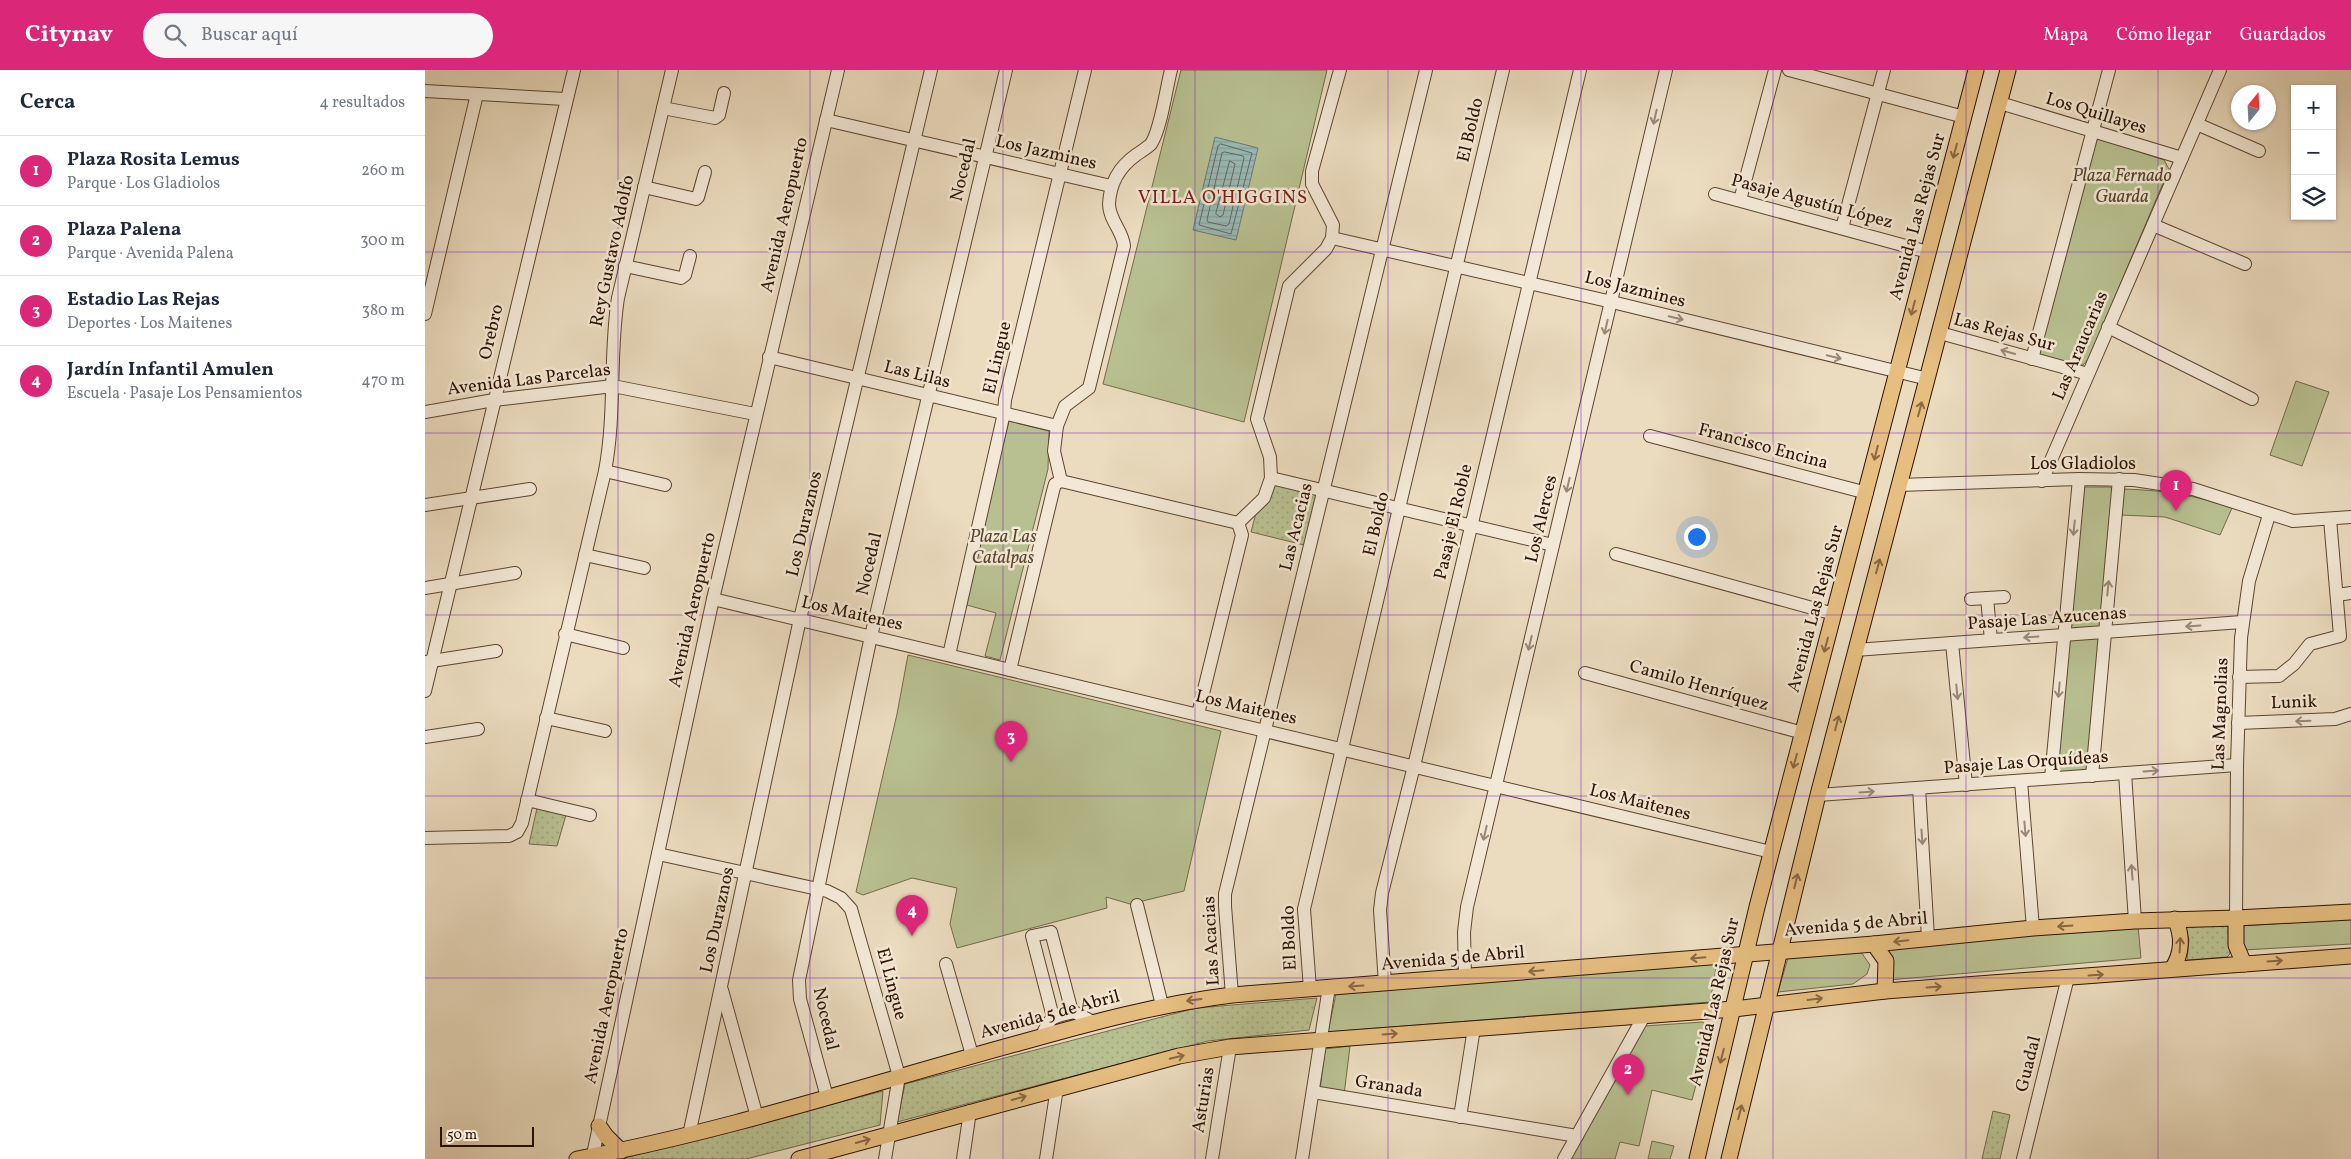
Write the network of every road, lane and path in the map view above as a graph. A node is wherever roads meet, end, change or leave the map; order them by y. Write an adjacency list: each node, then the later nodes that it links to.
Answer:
1 (574, 70): 24 (street, Orebro)
2 (672, 70): 26 (street, Rey Gustavo Adolfo)
3 (838, 70): 28 (street, Avenida Aeropuerto)
4 (931, 70): 31 (street, Los Duraznos)
5 (1006, 70): 33 (street, Nocedal)
6 (1085, 70): 36 (street, El Lingue)
7 (1171, 70): 37 (street)
8 (1340, 70): 43 (street)
9 (1426, 70): 44 (street, Las Acacias)
10 (1503, 70): 49 (street, El Boldo)
11 (1580, 70): 50 (street, Pasaje El Roble)
12 (1666, 70): 51 (street, Los Alerces, one-way to 51)
13 (1775, 70): 40 (street)
14 (1789, 70): 23 (street)
15 (1884, 70): 23 (street)
16 (1976, 70): 27 (main road, Avenida Las Rejas Sur)
17 (2009, 70): 25 (main road)
18 (2109, 70): 30 (street)
19 (2220, 70): 29 (street, Las Araucarias)
20 (425, 91): 22 (street)
21 (724, 93): 26 (street)
22 (477, 94): 24 (street); 52 (street)
23 (1877, 95): 27 (street); 42 (street)
24 (565, 99): 64 (street, Orebro)
25 (2000, 103): 30 (street, Los Quillayes); 54 (main road)
26 (663, 108): 38 (street, Rey Gustavo Adolfo)
27 (1964, 117): 45 (main road, Avenida Las Rejas Sur, one-way to 45)
28 (826, 120): 31 (street, Los Jazmines); 55 (street, Avenida Aeropuerto)
29 (2197, 124): 32 (street); 34 (street, Las Araucarias)
30 (2094, 131): 34 (street, Los Quillayes); 56 (street)
31 (914, 140): 33 (street, Los Jazmines); 59 (street, Los Duraznos)
32 (2259, 150)
33 (986, 157): 36 (street, Los Jazmines); 62 (street, Nocedal)
34 (2182, 158): 41 (street, Las Araucarias)
35 (705, 172): 38 (street)
36 (1060, 174): 37 (street, Los Jazmines); 67 (street, El Lingue)
37 (1111, 186): 68 (street)
38 (644, 187): 48 (street, Rey Gustavo Adolfo)
39 (1715, 194): 40 (street, Pasaje Agustín López)
40 (1740, 200): 42 (street, Pasaje Agustín López)
41 (2153, 225): 47 (street); 53 (street, Las Araucarias)
42 (1842, 228): 45 (street, Pasaje Agustín López)
43 (1332, 238): 44 (street, Los Jazmines); 71 (street)
44 (1383, 249): 49 (street, Los Jazmines); 79 (street, Las Acacias)
45 (1928, 252): 57 (main road, Avenida Las Rejas Sur, one-way to 57)
46 (690, 256): 48 (street)
47 (2245, 264)
48 (625, 266): 61 (street, Rey Gustavo Adolfo)
49 (1456, 266): 50 (street, Los Jazmines); 83 (street, El Boldo)
50 (1529, 283): 51 (street, Los Jazmines); 88 (street, Pasaje El Roble)
51 (1611, 302): 57 (street, Los Jazmines, one-way to 57); 89 (street, Los Alerces, one-way to 89)
52 (425, 314)
53 (2109, 327): 58 (street, Las Araucarias); 63 (street)
54 (1940, 333): 56 (street, Las Rejas Sur, one-way to 54); 60 (main road)
55 (769, 357): 59 (street, Las Lilas); 66 (street, Avenida Aeropuerto)
56 (2032, 359): 58 (street, Las Rejas Sur)
57 (1896, 372): 60 (street, Los Jazmines); 80 (main road, Avenida Las Rejas Sur, one-way to 80)
58 (2088, 374): 75 (street, Las Araucarias)
59 (858, 378): 62 (street, Las Lilas); 103 (street, Los Duraznos)
60 (1928, 379): 77 (main road, one-way to 60)
61 (613, 386): 64 (street, Avenida Las Parcelas); 66 (street, Avenida Las Parcelas); 70 (street, Rey Gustavo Adolfo)
62 (929, 396): 67 (street, Las Lilas); 108 (street, Nocedal)
63 (2252, 399)
64 (494, 400): 65 (street, Avenida Las Parcelas); 81 (street, Orebro)
65 (425, 412)
66 (755, 414): 100 (street, Avenida Aeropuerto)
67 (1004, 414): 68 (street, Las Lilas); 114 (street, El Lingue)
68 (1057, 426): 74 (street)
69 (1650, 436): 80 (street, Francisco Encina)
70 (605, 471): 76 (street); 91 (street, Rey Gustavo Adolfo)
71 (1271, 478): 79 (street); 87 (street)
72 (2079, 479): 73 (street, Los Gladiolos); 75 (street, Los Gladiolos); 107 (street, one-way to 107)
73 (2119, 479): 84 (street, Los Gladiolos); 105 (street, one-way to 73)
74 (1061, 481): 87 (street); 116 (street)
75 (2042, 481): 77 (street, Los Gladiolos)
76 (665, 485)
77 (1899, 486): 112 (main road, one-way to 77)
78 (530, 489): 81 (street)
79 (1324, 490): 83 (street); 126 (street, Las Acacias)
80 (1867, 493): 102 (main road, Avenida Las Rejas Sur)
81 (471, 498): 82 (street); 94 (street, Orebro)
82 (425, 505)
83 (1399, 508): 88 (street); 129 (street, El Boldo)
84 (2269, 515): 86 (street, Los Gladiolos); 104 (street, Las Magnolias)
85 (2351, 517): 86 (street, Los Gladiolos)
86 (2330, 519): 97 (street)
87 (1238, 523): 120 (street)
88 (1471, 526): 89 (street); 131 (street, Pasaje El Roble)
89 (1553, 545): 137 (street, Los Alerces, one-way to 137)
90 (1616, 554): 102 (street)
91 (585, 555): 92 (street); 106 (street, Rey Gustavo Adolfo)
92 (644, 568)
93 (515, 574): 94 (street)
94 (450, 584): 95 (street); 115 (street, Orebro)
95 (425, 588)
96 (2351, 594): 97 (street)
97 (2337, 595): 118 (street)
98 (2004, 597): 99 (street)
99 (1987, 598): 101 (street); 109 (street)
100 (713, 599): 103 (street, Los Maitenes); 144 (street, Avenida Aeropuerto)
101 (1971, 599)
102 (1834, 614): 127 (main road, Avenida Las Rejas Sur, one-way to 127)
103 (800, 619): 108 (street, Los Maitenes); 145 (street, Los Duraznos)
104 (2242, 622): 105 (street, Pasaje Las Azucenas, one-way to 105); 118 (street, Las Magnolias)
105 (2104, 632): 107 (street, Pasaje Las Azucenas); 133 (street)
106 (565, 634): 111 (street); 122 (street, Rey Gustavo Adolfo)
107 (2064, 635): 109 (street, Pasaje Las Azucenas, one-way to 109); 134 (street, one-way to 134)
108 (871, 636): 114 (street, Los Maitenes); 146 (street, Nocedal)
109 (1991, 640): 110 (street, Pasaje Las Azucenas)
110 (1952, 643): 112 (street, Pasaje Las Azucenas); 136 (street, one-way to 136)
111 (623, 648)
112 (1855, 650): 139 (main road, one-way to 112)
113 (496, 651): 115 (street)
114 (949, 655): 116 (street, Los Maitenes)
115 (429, 662): 119 (street, Orebro)
116 (1010, 670): 120 (street, Los Maitenes)
117 (1585, 672): 127 (street, Camilo Henríquez)
118 (2239, 677): 123 (street, Las Magnolias)
119 (425, 691)
120 (1197, 714): 126 (street, Los Maitenes)
121 (2351, 714): 123 (street, Lunik, one-way to 123)
122 (546, 718): 125 (street); 140 (street, Rey Gustavo Adolfo)
123 (2237, 723): 130 (street, Las Magnolias)
124 (478, 729): 128 (street)
125 (605, 730)
126 (1265, 730): 129 (street, Los Maitenes); 168 (street, Las Acacias)
127 (1803, 733): 143 (main road, Avenida Las Rejas Sur, one-way to 143)
128 (425, 737)
129 (1342, 749): 131 (street, Los Maitenes); 166 (street, El Boldo)
130 (2237, 764): 132 (street, Pasaje Las Orquídeas, one-way to 130); 149 (street, Las Magnolias)
131 (1414, 766): 137 (street, Los Maitenes); 163 (street, Pasaje El Roble)
132 (2125, 773): 133 (street, Pasaje Las Orquídeas); 151 (street, one-way to 132)
133 (2092, 776): 134 (street, Pasaje Las Orquídeas)
134 (2051, 778): 135 (street, Pasaje Las Orquídeas)
135 (2021, 781): 136 (street, Pasaje Las Orquídeas); 152 (street, one-way to 152)
136 (1966, 785): 138 (street, Pasaje Las Orquídeas)
137 (1496, 786): 143 (street, Los Maitenes); 161 (street, Los Alerces, one-way to 161)
138 (1919, 788): 139 (street, Pasaje Las Orquídeas, one-way to 138); 153 (street, one-way to 153)
139 (1818, 795): 155 (main road, one-way to 139)
140 (527, 800): 141 (street); 142 (street, Rey Gustavo Adolfo)
141 (590, 815)
142 (425, 838)
143 (1771, 852): 156 (main road, Avenida Las Rejas Sur)
144 (658, 854): 145 (street); 188 (street, Avenida Aeropuerto)
145 (745, 873): 146 (street); 164 (street, Los Duraznos)
146 (819, 889): 181 (street, El Lingue); 184 (street, Nocedal)
147 (1137, 906): 169 (street)
148 (2351, 912): 149 (main road, Avenida 5 de Abril)
149 (2236, 918): 150 (main road, Avenida 5 de Abril); 159 (main road)
150 (2175, 919): 151 (main road, Avenida 5 de Abril); 160 (main road, one-way to 150)
151 (2135, 921): 152 (main road, Avenida 5 de Abril, one-way to 152)
152 (2033, 928): 153 (main road, Avenida 5 de Abril)
153 (1928, 938): 154 (main road, Avenida 5 de Abril, one-way to 154)
154 (1874, 944): 155 (main road, Avenida 5 de Abril); 167 (main road)
155 (1779, 950): 156 (main road, Avenida 5 de Abril); 170 (main road)
156 (1746, 954): 161 (main road, Avenida 5 de Abril, one-way to 161); 171 (main road, Avenida Las Rejas Sur)
157 (2351, 956): 159 (main road, one-way to 157)
158 (946, 964): 180 (street)
159 (2244, 964): 160 (main road)
160 (2172, 969): 162 (main road, one-way to 160)
161 (1465, 977): 163 (main road, Avenida 5 de Abril)
162 (2069, 977): 167 (main road, one-way to 162); 204 (street, Guadal)
163 (1385, 984): 165 (main road, Avenida 5 de Abril, one-way to 165)
164 (721, 987): 186 (street, Los Duraznos); 190 (street, Los Duraznos)
165 (1329, 988): 166 (main road, Avenida 5 de Abril); 178 (street)
166 (1310, 989): 168 (main road, Avenida 5 de Abril)
167 (1885, 991): 170 (main road, one-way to 167)
168 (1232, 995): 169 (main road, Avenida 5 de Abril, one-way to 169)
169 (1162, 1005): 175 (main road, Avenida 5 de Abril)
170 (1767, 1005): 171 (main road); 203 (main road, one-way to 170)
171 (1733, 1009): 173 (main road); 202 (main road, Avenida Las Rejas Sur, one-way to 202)
172 (1071, 1012): 174 (street); 174 (street); 175 (street)
173 (1644, 1016): 176 (main road); 191 (street)
174 (1053, 1017): 177 (street)
175 (1093, 1022): 177 (main road, Avenida 5 de Abril)
176 (1474, 1028): 178 (main road, one-way to 176); 187 (street)
177 (1042, 1036): 180 (main road, Avenida 5 de Abril)
178 (1321, 1039): 179 (main road); 183 (street)
179 (1230, 1047): 182 (main road, one-way to 179); 199 (street, Asturias)
180 (972, 1055): 181 (main road, Avenida 5 de Abril)
181 (899, 1076): 184 (main road, Avenida 5 de Abril); 189 (street)
182 (1057, 1088): 185 (main road, one-way to 182); 198 (street)
183 (1313, 1092): 187 (street, Granada); 200 (street)
184 (827, 1097): 186 (main road, Avenida 5 de Abril)
185 (970, 1112): 189 (main road); 197 (street)
186 (757, 1117): 190 (main road, Avenida 5 de Abril)
187 (1460, 1117): 191 (street, Granada)
188 (599, 1126): 192 (main road); 193 (street, Avenida Aeropuerto)
189 (889, 1133): 195 (main road, one-way to 189); 196 (street)
190 (689, 1135): 192 (main road, Avenida 5 de Abril)
191 (1577, 1136): 201 (street)
192 (621, 1150): 193 (main road, Avenida 5 de Abril)
193 (592, 1158): 194 (main road, Avenida 5 de Abril)
194 (577, 1159)
195 (799, 1159)
196 (885, 1159)
197 (963, 1159)
198 (1046, 1159)
199 (1213, 1159)
200 (1302, 1159)
201 (1564, 1159)
202 (1697, 1159)
203 (1729, 1159)
204 (2023, 1159)

